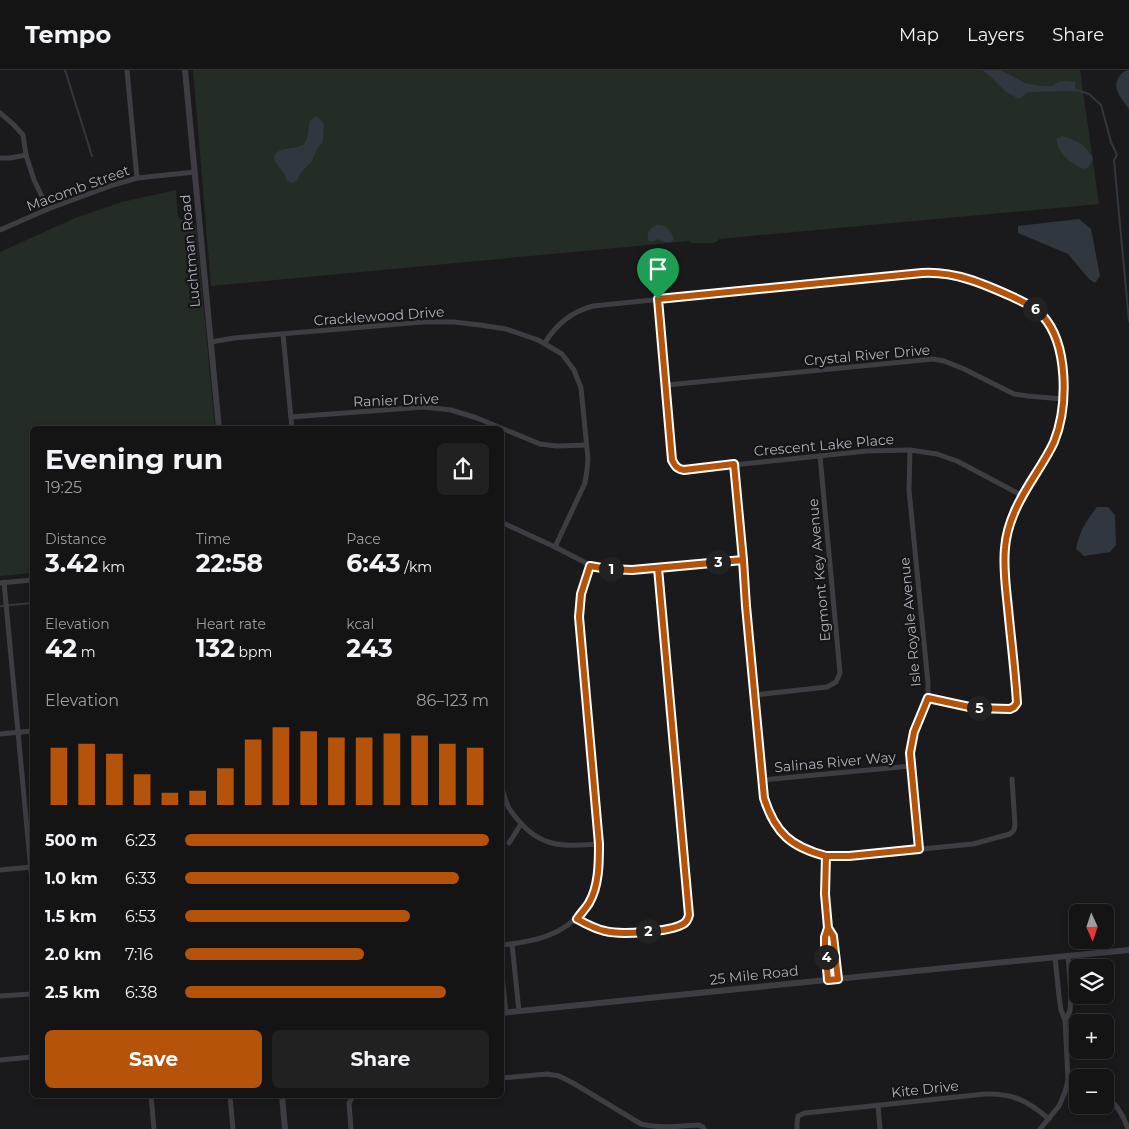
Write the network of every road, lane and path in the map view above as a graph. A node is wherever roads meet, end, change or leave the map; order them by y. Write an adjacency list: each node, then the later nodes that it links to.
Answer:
1 (127, 70): 7 (street)
2 (185, 70): 6 (street, Luchtman Road)
3 (0, 113): 4 (street)
4 (26, 154): 5 (street); 8 (street)
5 (0, 158)
6 (195, 172): 7 (street, Macomb Street); 12 (street, Luchtman Road)
7 (137, 178): 8 (street, Macomb Street)
8 (48, 209): 9 (street, Macomb Street)
9 (0, 230)
10 (658, 299): 13 (street); 14 (street); 15 (street)
11 (284, 334): 12 (street, Cracklewood Drive); 13 (street, Cracklewood Drive); 16 (street)
12 (211, 342): 17 (street, Luchtman Road)
13 (545, 343): 21 (street, Cracklewood Drive)
14 (667, 385): 15 (street, Crystal River Drive); 24 (street, Crescent Lake Place)
15 (1062, 399): 25 (street)
16 (291, 417): 18 (street); 19 (street, Ranier Drive)
17 (219, 426)
18 (292, 426)
19 (494, 426)
20 (504, 430): 21 (street, Ranier Drive)
21 (586, 445): 27 (street, Cracklewood Drive)
22 (910, 450): 23 (street, Crescent Lake Place); 25 (street, Crescent Lake Place); 34 (street, Isle Royale Avenue)
23 (820, 456): 24 (street, Crescent Lake Place); 33 (street, Egmont Key Avenue)
24 (734, 464): 28 (street)
25 (1023, 496): 34 (street)
26 (504, 523): 27 (street)
27 (555, 547): 29 (street)
28 (743, 560): 30 (street); 33 (street)
29 (590, 566): 30 (street); 44 (street)
30 (658, 568): 50 (street)
31 (30, 580): 32 (street)
32 (2, 583): 36 (street)
33 (754, 694): 40 (street)
34 (928, 698): 38 (street, Isle Royale Avenue)
35 (30, 731): 36 (street)
36 (19, 732): 37 (street); 45 (street)
37 (0, 734)
38 (911, 766): 40 (street, Salinas River Way); 46 (street, Isle Royale Avenue)
39 (1012, 779): 46 (street)
40 (762, 780): 47 (street)
41 (504, 794): 42 (street)
42 (521, 824): 43 (street); 44 (street)
43 (508, 843)
44 (599, 844): 50 (street)
45 (30, 846)
46 (919, 849): 47 (street)
47 (826, 856): 51 (street)
48 (30, 867): 49 (street)
49 (0, 870)
50 (577, 919): 52 (street)
51 (828, 928): 58 (street); 59 (street)
52 (512, 944): 53 (street); 65 (street)
53 (504, 945)
54 (1129, 950): 55 (street, 25 Mile Road)
55 (1068, 956): 56 (street, 25 Mile Road); 57 (street)
56 (1055, 957): 58 (street, 25 Mile Road); 63 (street)
57 (1069, 969)
58 (838, 979): 59 (street, 25 Mile Road)
59 (828, 980): 65 (street, 25 Mile Road)
60 (30, 994): 62 (street)
61 (1069, 995): 63 (street)
62 (0, 996)
63 (1059, 996): 67 (street)
64 (1070, 1004): 67 (street)
65 (519, 1011): 66 (street, 25 Mile Road)
66 (504, 1013)
67 (1065, 1020): 71 (street)
68 (30, 1056): 69 (street)
69 (0, 1060)
70 (504, 1078): 84 (street)
71 (1068, 1080): 78 (street)
72 (151, 1098): 80 (street)
73 (230, 1098): 81 (street)
74 (282, 1098): 82 (street)
75 (352, 1098): 83 (street)
76 (1114, 1104): 79 (street)
77 (878, 1105): 78 (street, Kite Drive); 85 (street, Kite Drive); 86 (street)
78 (1049, 1119): 87 (street)
79 (1128, 1126)
80 (154, 1129)
81 (233, 1129)
82 (285, 1129)
83 (351, 1129)
84 (704, 1129)
85 (797, 1129)
86 (880, 1129)
87 (1040, 1129)

